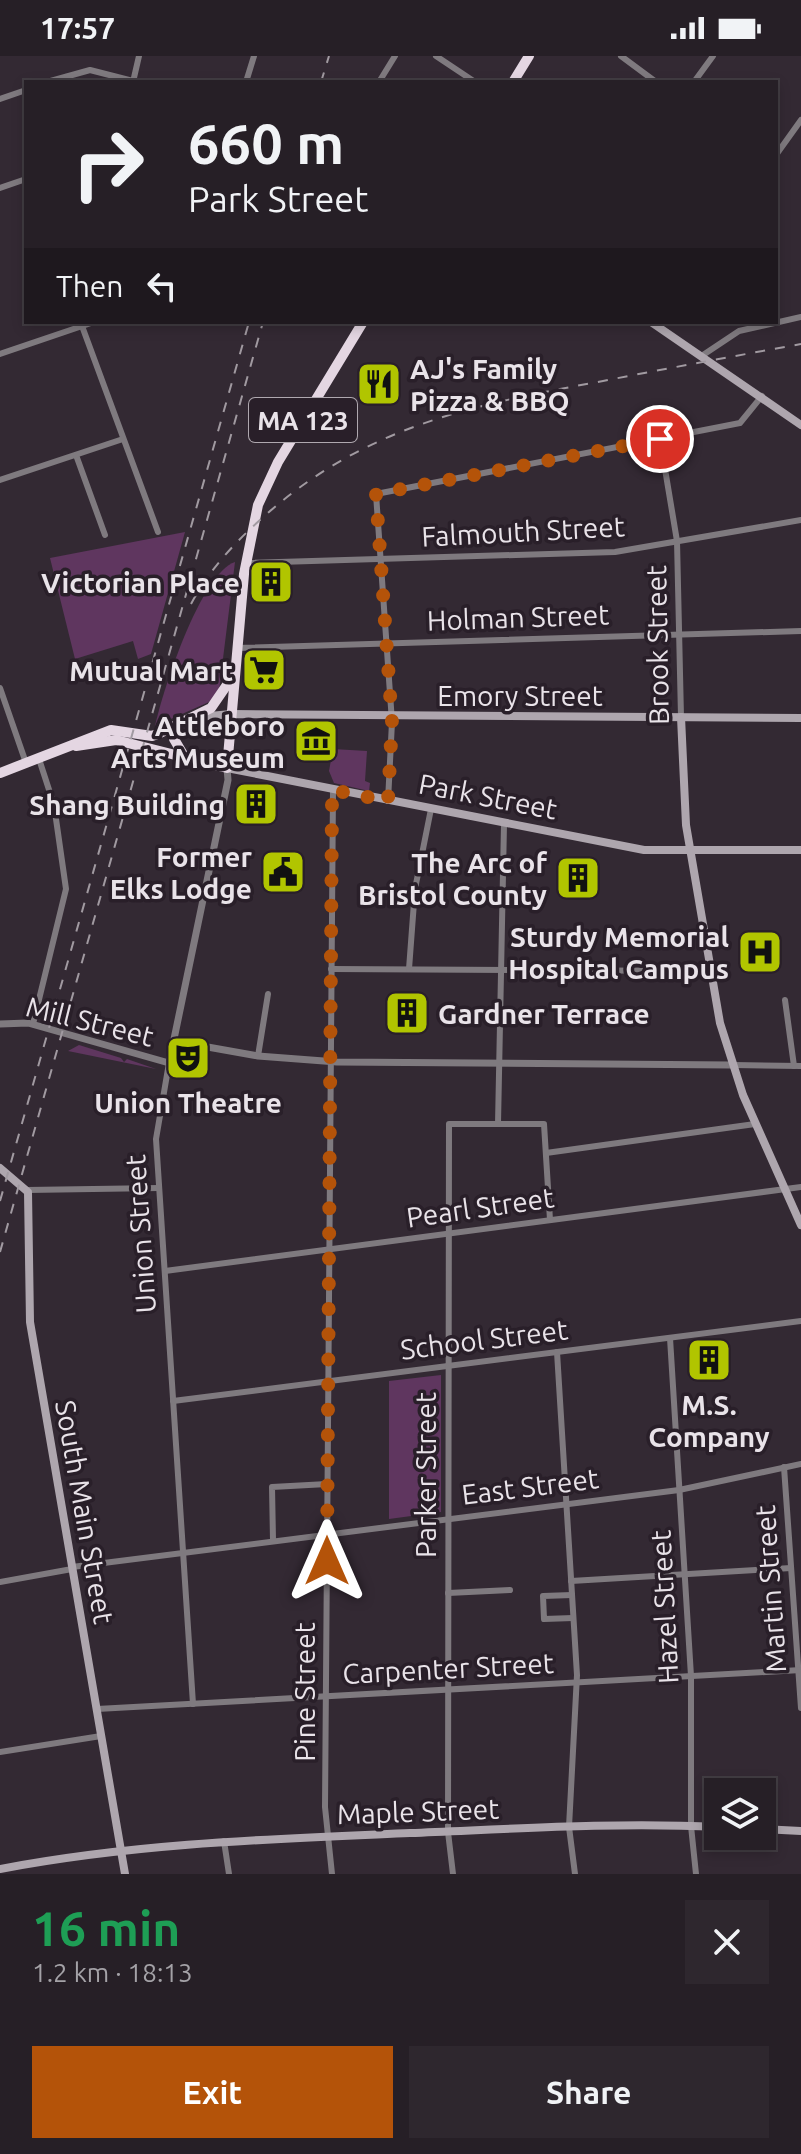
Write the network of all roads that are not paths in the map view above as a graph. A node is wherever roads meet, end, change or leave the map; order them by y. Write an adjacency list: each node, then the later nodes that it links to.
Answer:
1 (139, 56): 10 (street)
2 (254, 56): 11 (street)
3 (395, 56): 12 (street)
4 (436, 56): 13 (street)
5 (529, 56): 14 (highway)
6 (621, 56): 15 (street)
7 (713, 56): 16 (street)
8 (54, 80): 9 (street)
9 (129, 80)
10 (133, 80)
11 (247, 80)
12 (380, 80)
13 (472, 80)
14 (514, 80)
15 (653, 80)
16 (695, 80)
17 (24, 91): 18 (street)
18 (0, 99)
19 (801, 120): 20 (street)
20 (778, 152)
21 (24, 180): 22 (street)
22 (0, 188)
23 (801, 317): 24 (street)
24 (778, 322)
25 (88, 324): 29 (street)
26 (362, 324): 43 (highway, MA 123)
27 (656, 324): 31 (main road)
28 (770, 324): 31 (street)
29 (82, 326): 30 (street); 34 (street)
30 (0, 354)
31 (703, 355): 32 (main road)
32 (762, 396): 33 (main road); 35 (street)
33 (801, 425)
34 (123, 439): 36 (street); 39 (street)
35 (660, 439): 41 (street, Brook Street); 42 (street)
36 (76, 455): 37 (street); 40 (street)
37 (0, 480)
38 (801, 520): 41 (street, Falmouth Street)
39 (158, 532)
40 (105, 535)
41 (677, 541): 42 (street, Falmouth Street); 45 (street, Brook Street)
42 (381, 559): 43 (street, Falmouth Street); 46 (street)
43 (245, 563): 47 (highway, MA 123)
44 (801, 631): 45 (street, Holman Street)
45 (679, 634): 46 (street, Holman Street); 52 (street, Brook Street)
46 (386, 643): 47 (street, Holman Street); 51 (street)
47 (236, 648): 48 (highway, MA 123)
48 (234, 673): 50 (highway, MA 123); 54 (highway, MA 123)
49 (0, 688): 59 (street)
50 (231, 714): 51 (main road, Emory Street); 54 (main road, Emory Street); 60 (highway, MA 123)
51 (391, 716): 52 (main road, Emory Street); 63 (street)
52 (681, 717): 53 (main road, Emory Street); 67 (main road, Brook Street)
53 (801, 718)
54 (191, 720): 55 (highway, Park Street / MA 123)
55 (176, 726): 56 (highway, Park Street / MA 123); 57 (highway)
56 (76, 746): 57 (highway, Park Street / MA 123); 58 (highway, Park Street / MA 123)
57 (185, 756): 60 (highway, Park Street / MA 123)
58 (39, 759): 59 (highway, Park Street / MA 123); 75 (street)
59 (26, 763): 61 (highway, Park Street / MA 123)
60 (227, 768): 62 (main road, Park Street); 76 (street, Union Street)
61 (0, 773)
62 (333, 790): 63 (main road, Park Street); 68 (street, Pine Street)
63 (388, 801): 64 (main road, Park Street)
64 (431, 809): 65 (main road, Park Street); 69 (street)
65 (504, 824): 67 (main road, Park Street); 70 (street)
66 (801, 850): 67 (main road, Park Street)
67 (692, 851): 71 (main road, Brook Street)
68 (331, 969): 69 (street); 78 (street, Pine Street)
69 (409, 969): 70 (street)
70 (501, 970): 71 (street); 80 (street)
71 (711, 971): 81 (main road, Brook Street)
72 (268, 994): 77 (street)
73 (785, 1000): 82 (street)
74 (0, 1024): 75 (street, Mill Street)
75 (33, 1024): 79 (street, Mill Street)
76 (174, 1041): 77 (street); 79 (street, Union Street)
77 (258, 1056): 78 (street)
78 (331, 1062): 80 (street); 94 (street, Pine Street)
79 (169, 1063): 88 (street, Union Street)
80 (499, 1064): 81 (street); 83 (street)
81 (732, 1065): 82 (street); 84 (main road, Brook Street)
82 (798, 1066)
83 (498, 1124): 85 (street); 93 (street, Parker Street)
84 (755, 1124): 85 (street); 89 (main road, Brook Street)
85 (546, 1153): 91 (street)
86 (0, 1168): 90 (main road)
87 (801, 1187): 89 (street, Pearl Street)
88 (159, 1188): 90 (street); 95 (street, Union Street)
89 (785, 1189): 91 (street, Pearl Street); 92 (main road, Brook Street)
90 (27, 1190): 111 (main road, South Main Street)
91 (550, 1220): 93 (street, Pearl Street)
92 (801, 1225)
93 (447, 1234): 94 (street, Pearl Street); 99 (street, Parker Street)
94 (329, 1250): 95 (street, Pearl Street); 100 (street, Pine Street)
95 (165, 1271): 101 (street, Union Street)
96 (801, 1321): 97 (street, School Street)
97 (670, 1338): 98 (street, School Street); 105 (street, Hazel Street)
98 (557, 1352): 99 (street, School Street); 106 (street)
99 (447, 1366): 100 (street, School Street); 107 (street, Parker Street)
100 (328, 1382): 101 (street, School Street); 104 (street, Pine Street)
101 (173, 1401): 110 (street, Union Street)
102 (801, 1464): 103 (street, East Street)
103 (784, 1467): 105 (street, East Street); 112 (street, Martin Street)
104 (327, 1484): 108 (street, Pine Street); 109 (street)
105 (679, 1490): 106 (street, East Street); 113 (street, Hazel Street)
106 (566, 1504): 107 (street, East Street); 114 (street)
107 (448, 1518): 108 (street, East Street); 117 (street, Parker Street)
108 (327, 1533): 109 (street, East Street); 124 (street, Pine Street)
109 (273, 1540): 110 (street, East Street)
110 (183, 1552): 111 (street, East Street); 125 (street, Union Street)
111 (72, 1568): 115 (street, East Street); 127 (main road, South Main Street)
112 (791, 1568): 113 (street); 120 (street, Martin Street)
113 (685, 1574): 114 (street); 121 (street, Hazel Street)
114 (571, 1581): 118 (street)
115 (0, 1582)
116 (510, 1590): 117 (street)
117 (448, 1593): 123 (street, Parker Street)
118 (572, 1595): 119 (street); 119 (street)
119 (573, 1618): 122 (street)
120 (799, 1670): 121 (street, Carpenter Street); 126 (street, Martin Street)
121 (691, 1676): 122 (street, Carpenter Street); 130 (street, Hazel Street)
122 (577, 1682): 123 (street, Carpenter Street); 132 (street)
123 (448, 1690): 124 (street, Carpenter Street); 135 (street, Parker Street)
124 (326, 1697): 125 (street, Carpenter Street); 136 (street, Pine Street)
125 (193, 1704): 127 (street, Carpenter Street)
126 (801, 1708)
127 (97, 1709): 128 (main road, South Main Street)
128 (101, 1736): 129 (street); 138 (main road, South Main Street)
129 (0, 1752)
130 (691, 1826): 131 (main road, Maple Street); 132 (main road, Maple Street); 145 (street, Hazel Street)
131 (704, 1826)
132 (569, 1827): 135 (main road, Maple Street); 144 (street)
133 (776, 1830): 134 (main road)
134 (801, 1831)
135 (448, 1832): 136 (main road, Maple Street); 143 (street, Parker Street)
136 (326, 1836): 137 (main road, Maple Street); 142 (street, Pine Street)
137 (224, 1841): 138 (main road, Maple Street); 141 (street)
138 (121, 1849): 139 (main road, Maple Street); 140 (main road, South Main Street)
139 (0, 1871)
140 (125, 1874)
141 (229, 1874)
142 (332, 1874)
143 (453, 1874)
144 (575, 1874)
145 (696, 1874)

